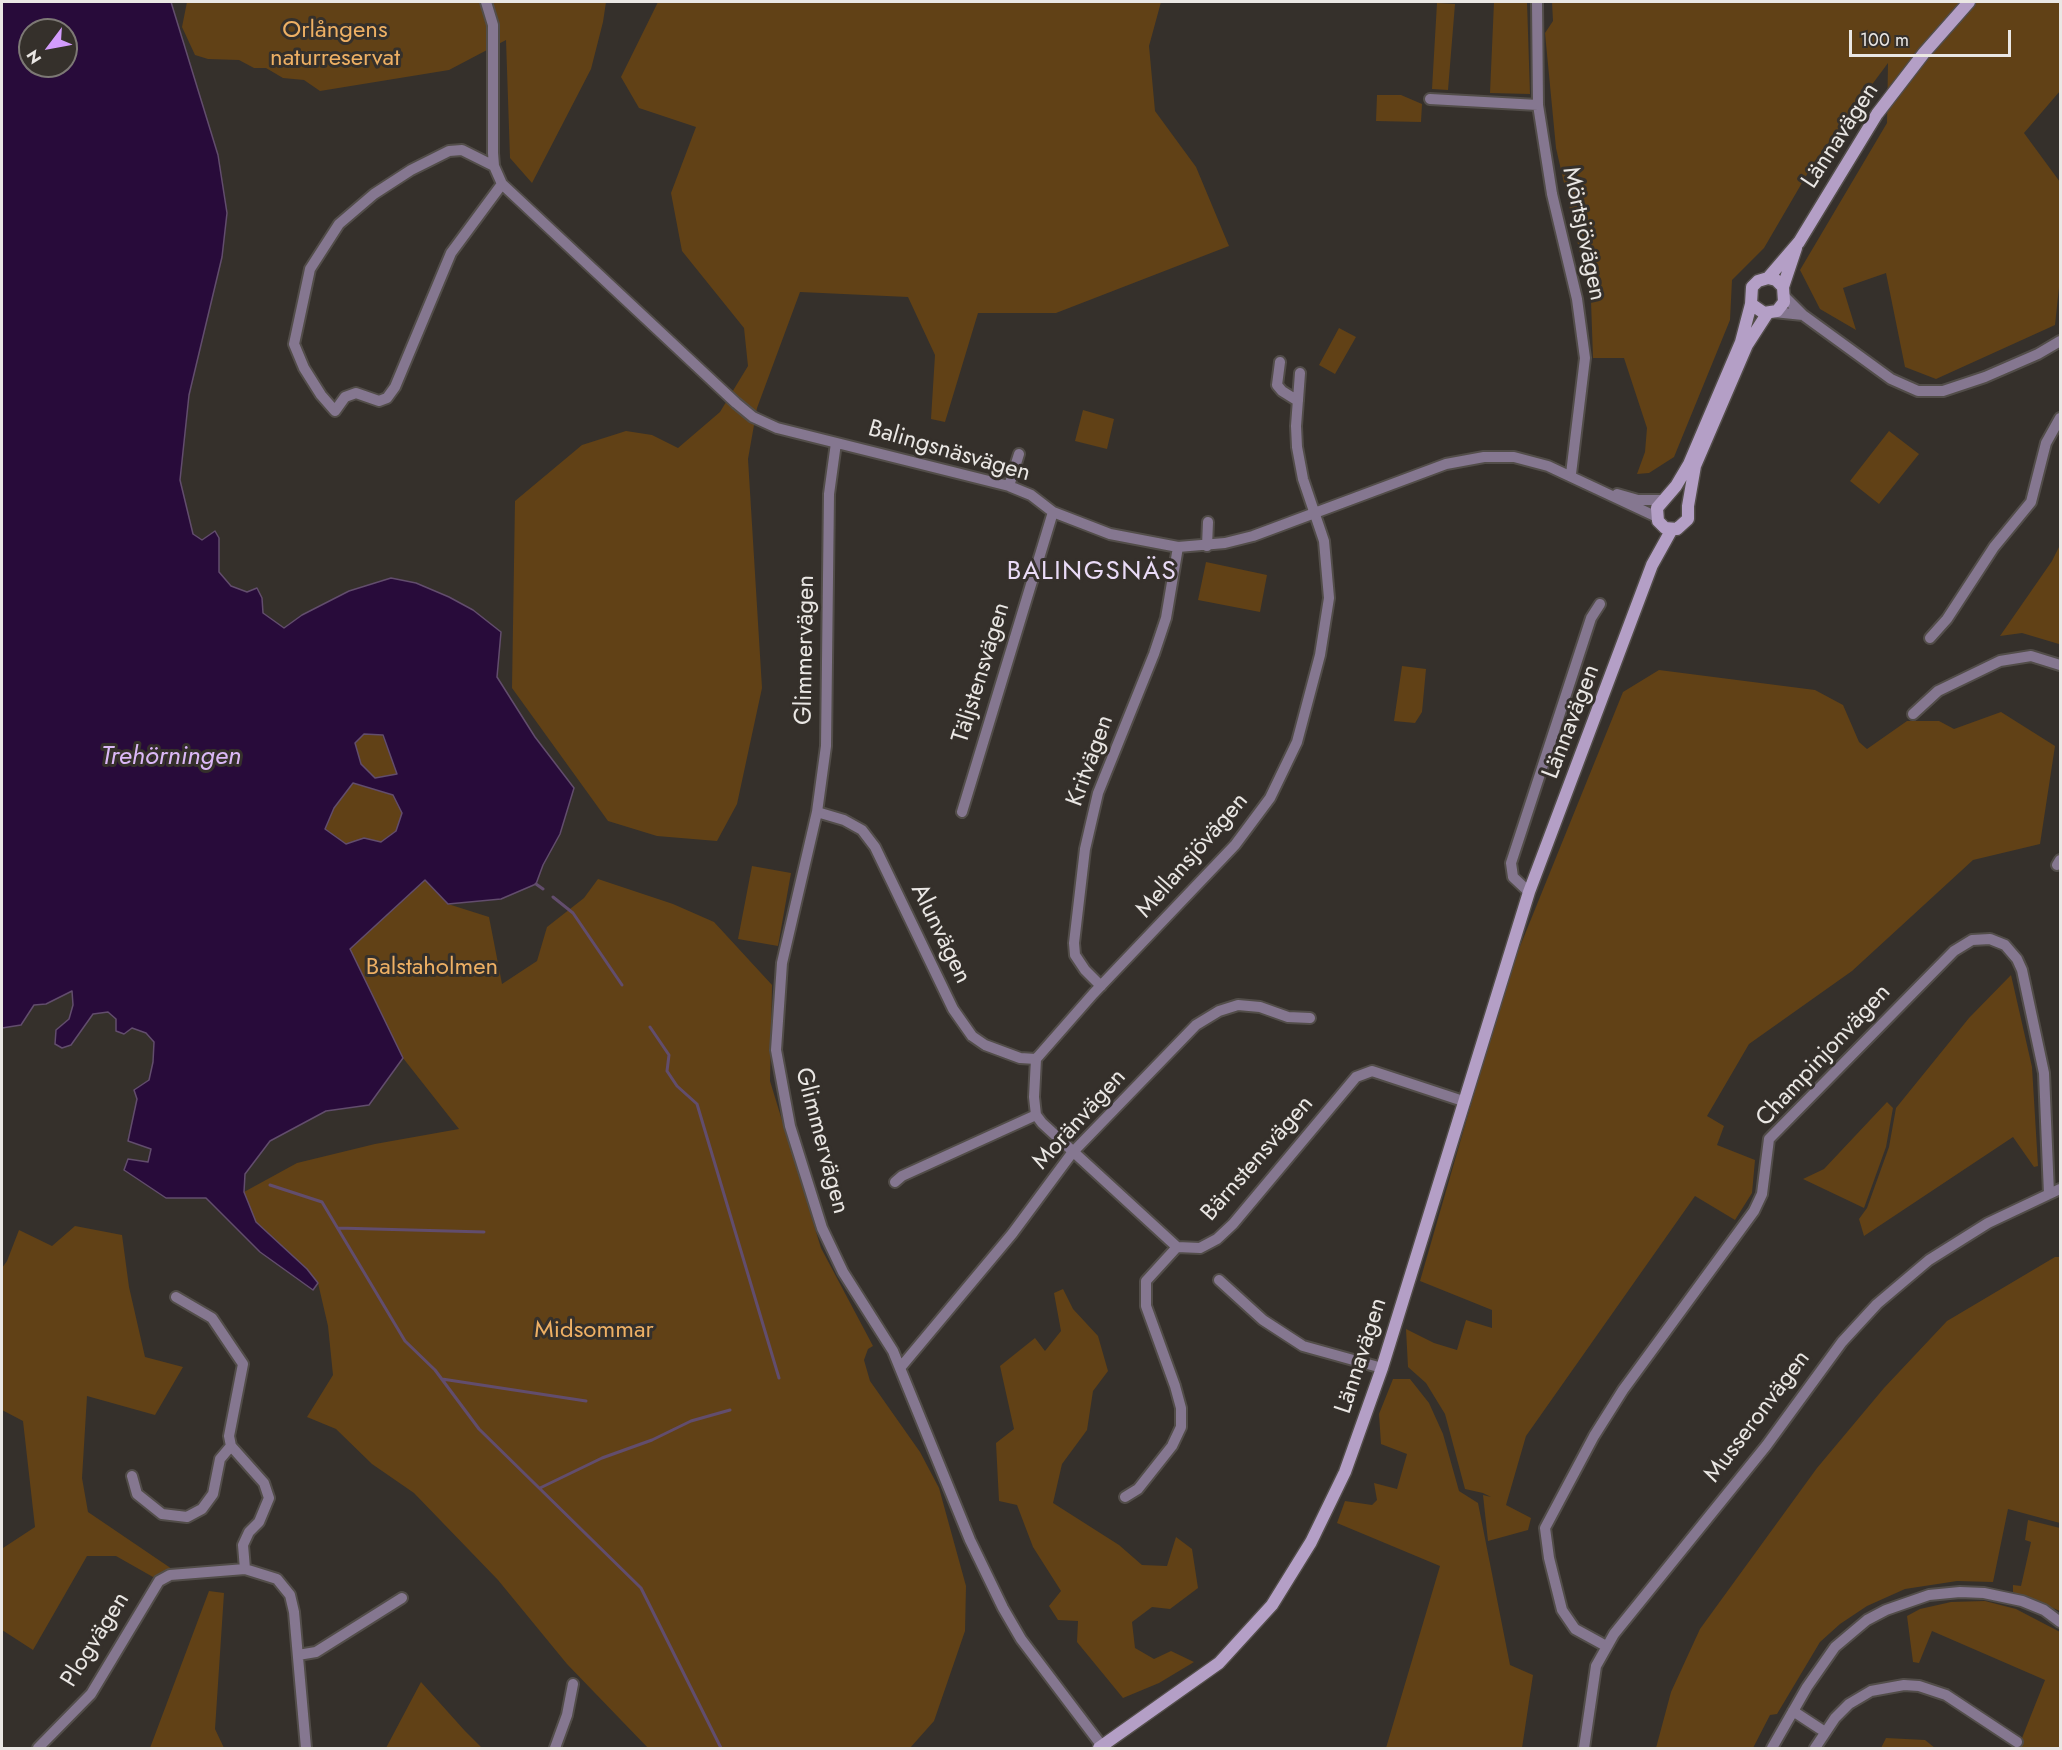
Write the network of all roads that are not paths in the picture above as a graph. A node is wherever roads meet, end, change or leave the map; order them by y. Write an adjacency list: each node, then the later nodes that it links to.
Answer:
1 (486, 2): 6 (street, Balingsnäsvägen)
2 (1537, 2): 5 (street, Mörtsjövägen)
3 (1970, 2): 8 (main road, Lännavägen)
4 (1430, 99): 5 (street)
5 (1538, 105): 21 (street, Mörtsjövägen)
6 (494, 166): 7 (street, Balingsnäsvägen); 7 (street)
7 (502, 184): 19 (street, Balingsnäsvägen)
8 (1799, 242): 9 (main road, Lännavägen); 10 (main road, Lännavägen)
9 (1768, 278): 10 (main road); 11 (main road, Lännavägen)
10 (1784, 292): 12 (main road, Lännavägen); 13 (street)
11 (1751, 304): 12 (main road); 24 (main road, Lännavägen)
12 (1770, 313): 13 (street); 25 (main road, Lännavägen)
13 (1803, 315): 14 (street)
14 (2061, 341)
15 (1280, 362): 17 (street)
16 (1300, 373): 17 (street, Mellansjövägen)
17 (1298, 401): 27 (street, Mellansjövägen)
18 (2061, 418): 35 (street)
19 (836, 443): 22 (street, Balingsnäsvägen); 38 (street, Glimmervägen)
20 (1019, 454): 22 (street)
21 (1570, 474): 23 (street, Balingsnäsvägen); 27 (street, Balingsnäsvägen)
22 (1009, 486): 26 (street, Balingsnäsvägen)
23 (1592, 487): 24 (street, Balingsnäsvägen); 28 (street, Balingsnäsvägen)
24 (1664, 499): 25 (main road); 28 (main road, Lännavägen)
25 (1688, 506): 30 (main road, Lännavägen)
26 (1053, 512): 32 (street, Balingsnäsvägen); 39 (street, Täljstensvägen)
27 (1314, 512): 31 (street, Balingsnäsvägen); 41 (street, Mellansjövägen)
28 (1658, 520): 30 (main road); 33 (main road, Lännavägen)
29 (1208, 522): 31 (street)
30 (1672, 529): 33 (main road, Lännavägen)
31 (1207, 546): 32 (street, Balingsnäsvägen)
32 (1178, 547): 41 (street, Kritvägen)
33 (1652, 565): 40 (main road, Lännavägen)
34 (1600, 604): 40 (street, Lännavägen)
35 (1930, 638)
36 (2061, 665): 37 (street)
37 (1913, 714)
38 (817, 812): 43 (street, Alunvägen); 53 (street, Glimmervägen)
39 (962, 812)
40 (1529, 892): 44 (main road, Lännavägen)
41 (1101, 986): 43 (street, Mellansjövägen)
42 (1310, 1018): 46 (street, Moränvägen)
43 (1036, 1059): 45 (street)
44 (1462, 1101): 50 (street, Bärnstensvägen); 54 (main road, Lännavägen)
45 (1036, 1114): 46 (street); 47 (street)
46 (1072, 1153): 50 (street); 53 (street, Moränvägen)
47 (896, 1182)
48 (2061, 1189): 49 (street, Musseronvägen)
49 (2049, 1194): 61 (street, Musseronvägen); 61 (street, Champinjonvägen)
50 (1177, 1247): 57 (street)
51 (1219, 1280): 54 (street)
52 (176, 1298): 55 (street)
53 (900, 1368): 67 (street, Glimmervägen)
54 (1382, 1368): 67 (main road, Lännavägen)
55 (231, 1446): 56 (street); 58 (street)
56 (132, 1476)
57 (1125, 1497)
58 (245, 1569): 62 (street); 68 (street, Plogvägen)
59 (402, 1598): 62 (street)
60 (2061, 1622): 64 (street)
61 (1606, 1647): 71 (street, Musseronvägen)
62 (298, 1655): 69 (street)
63 (573, 1684): 70 (street)
64 (1793, 1711): 65 (street); 72 (street)
65 (1825, 1732): 66 (street); 73 (street)
66 (2017, 1742)
67 (1100, 1747)
68 (38, 1749)
69 (306, 1749)
70 (555, 1749)
71 (1584, 1749)
72 (1772, 1749)
73 (1815, 1749)

